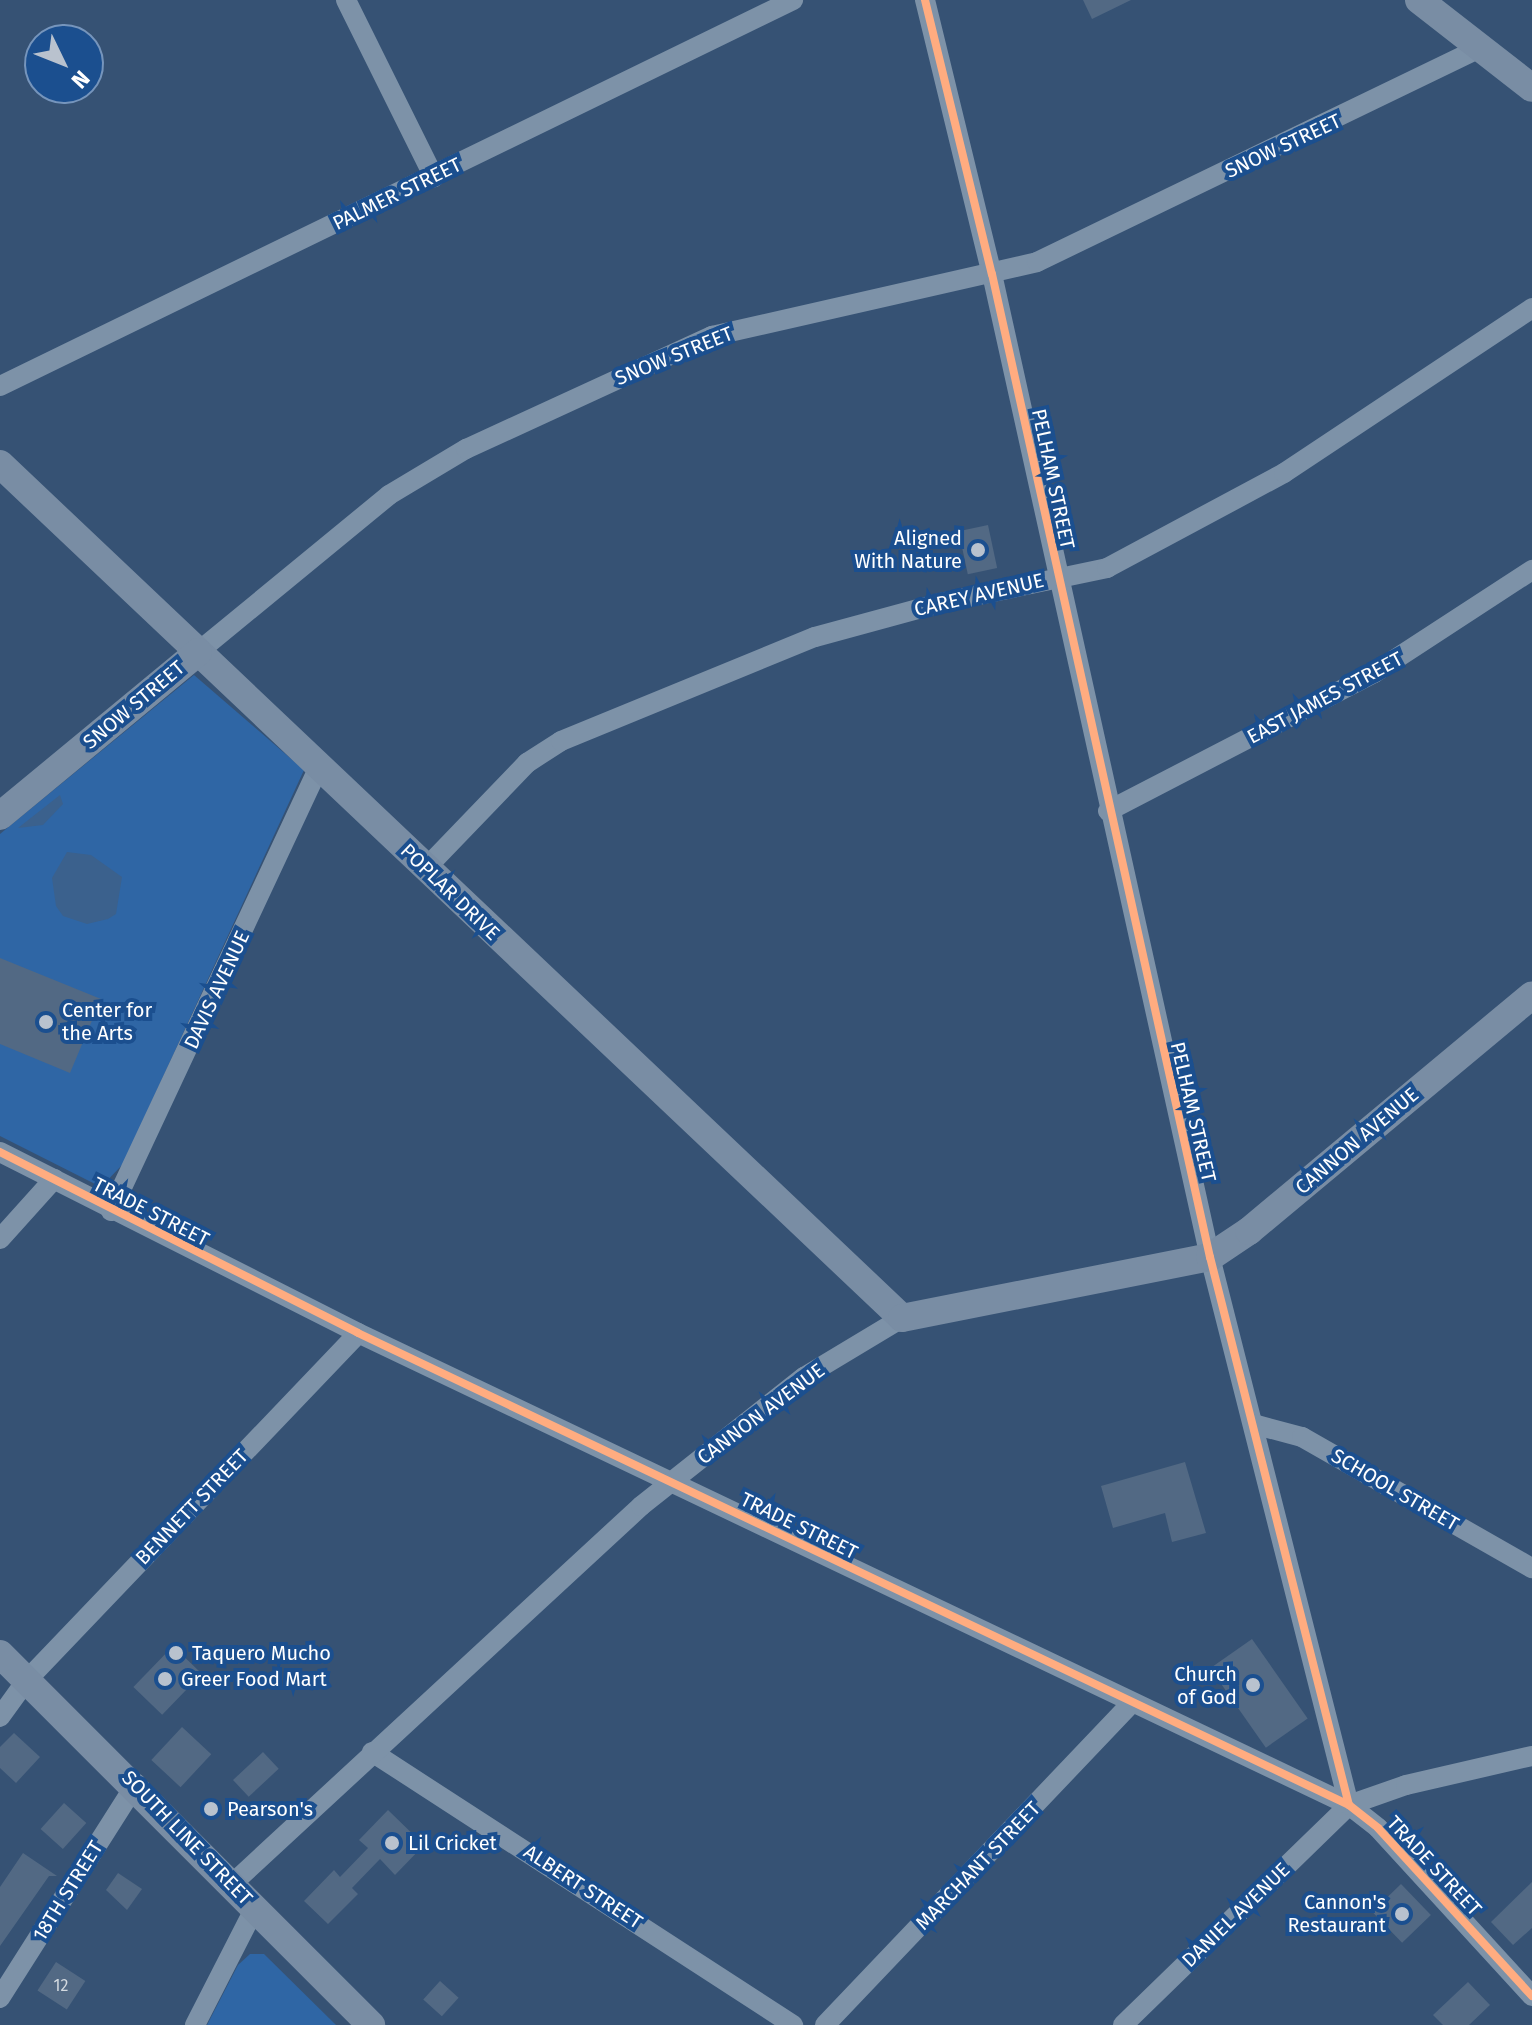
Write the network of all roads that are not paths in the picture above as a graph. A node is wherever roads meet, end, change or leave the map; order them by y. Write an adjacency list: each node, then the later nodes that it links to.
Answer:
1 (346, 0): 7 (street)
2 (793, 0): 7 (street, PALMER STREET)
3 (925, 0): 8 (street, PELHAM STREET)
4 (1419, 0): 5 (street)
5 (1481, 47): 6 (street); 8 (street, SNOW STREET)
6 (1532, 88)
7 (434, 177): 10 (street, PALMER STREET)
8 (992, 274): 13 (street, PELHAM STREET); 14 (street, SNOW STREET)
9 (1532, 308): 13 (street, CAREY AVENUE)
10 (0, 386)
11 (0, 464): 14 (street, POPLAR DRIVE)
12 (1532, 570): 16 (street, EAST JAMES STREET)
13 (1058, 578): 16 (street, PELHAM STREET); 18 (street, CAREY AVENUE)
14 (198, 652): 15 (street, POPLAR DRIVE); 17 (street, SNOW STREET)
15 (319, 766): 18 (street, POPLAR DRIVE); 22 (street, DAVIS AVENUE)
16 (1108, 811): 24 (street, PELHAM STREET)
17 (0, 816)
18 (426, 868): 25 (street, POPLAR DRIVE)
19 (1532, 995): 24 (street, CANNON AVENUE)
20 (0, 1152): 21 (street, TRADE STREET)
21 (54, 1179): 22 (street, TRADE STREET); 23 (street)
22 (111, 1211): 26 (street, TRADE STREET)
23 (0, 1239)
24 (1210, 1257): 25 (street, CANNON AVENUE); 27 (street, PELHAM STREET)
25 (902, 1318): 28 (street, CANNON AVENUE)
26 (358, 1333): 28 (street, TRADE STREET); 31 (street, BENNETT STREET)
27 (1253, 1424): 29 (street, SCHOOL STREET); 37 (street, PELHAM STREET)
28 (672, 1482): 32 (street, TRADE STREET); 34 (street, CANNON AVENUE)
29 (1532, 1568)
30 (0, 1654): 31 (street, SOUTH LINE STREET)
31 (26, 1681): 33 (street, BENNETT STREET); 36 (street, SOUTH LINE STREET)
32 (1130, 1705): 37 (street, TRADE STREET); 45 (street, MARCHANT STREET)
33 (0, 1717)
34 (372, 1752): 38 (street, CANNON AVENUE); 44 (street, ALBERT STREET)
35 (1532, 1756): 37 (street)
36 (136, 1784): 38 (street, SOUTH LINE STREET); 41 (street, 18TH STREET)
37 (1349, 1805): 40 (street, TRADE STREET); 46 (street, DANIEL AVENUE)
38 (232, 1884): 39 (street, SOUTH LINE STREET)
39 (255, 1908): 42 (street, SOUTH LINE STREET); 43 (street)
40 (1532, 1996)
41 (0, 1998)
42 (369, 2024)
43 (195, 2025)
44 (793, 2025)
45 (825, 2025)
46 (1123, 2025)

